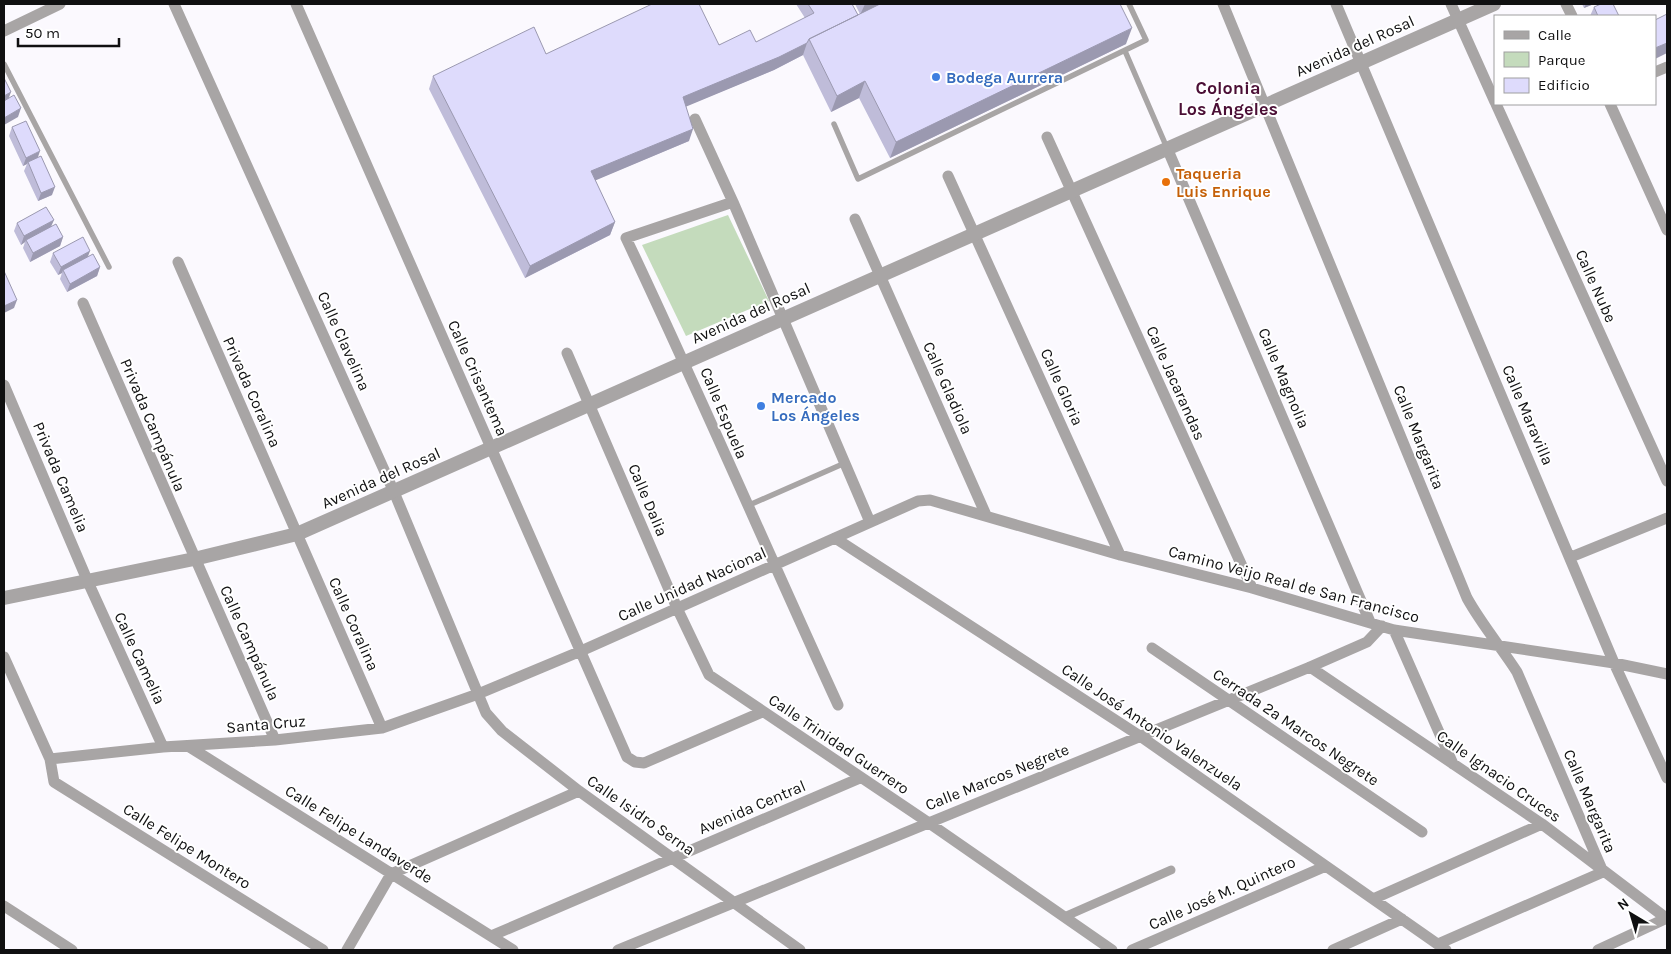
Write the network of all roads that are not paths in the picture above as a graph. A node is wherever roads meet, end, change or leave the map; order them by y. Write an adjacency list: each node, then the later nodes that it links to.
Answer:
1 (60, 4): 10 (street)
2 (174, 4): 40 (street, Calle Clavelina)
3 (296, 4): 37 (street, Calle Crisantema)
4 (1129, 4): 11 (lane)
5 (1223, 4): 15 (street, Calle Margarita)
6 (1336, 4): 12 (street, Calle Maravilla)
7 (1451, 4): 9 (street, Calle Nube)
8 (1494, 4): 9 (street, Avenida del Rosal)
9 (1458, 20): 12 (street, Avenida del Rosal); 14 (street, Calle Nube)
10 (4, 31)
11 (1125, 51): 19 (lane); 21 (lane)
12 (1361, 63): 15 (street, Avenida del Rosal); 49 (street, Calle Maravilla)
13 (4, 64): 29 (lane)
14 (1494, 101)
15 (1265, 105): 21 (street, Avenida del Rosal); 59 (street, Calle Margarita)
16 (1496, 105): 39 (street, Calle Nube)
17 (1610, 105): 26 (street)
18 (695, 119): 24 (street)
19 (834, 124)
20 (1047, 137): 23 (street, Calle Jacarandas)
21 (1167, 148): 23 (street, Avenida del Rosal); 56 (street, Calle Magnolia)
22 (948, 176): 27 (street, Calle Gloria)
23 (1071, 191): 27 (street, Avenida del Rosal); 53 (street, Calle Jacarandas)
24 (733, 202): 32 (street); 34 (street, Calle Espuela)
25 (855, 219): 30 (street, Calle Gladiola)
26 (1667, 230)
27 (975, 233): 30 (street, Avenida del Rosal); 48 (street, Calle Gloria)
28 (178, 262): 46 (street, Privada Coralina)
29 (109, 267)
30 (879, 275): 32 (street, Avenida del Rosal); 43 (street, Calle Gladiola)
31 (83, 303): 50 (street, Privada Campánula)
32 (782, 319): 34 (street, Avenida del Rosal); 38 (street)
33 (567, 353): 36 (street, Calle Dalia)
34 (685, 362): 36 (street, Avenida del Rosal); 42 (street, Calle Espuela)
35 (4, 385): 52 (street, Privada Camelia)
36 (590, 405): 37 (street, Avenida del Rosal); 55 (street, Calle Dalia)
37 (491, 448): 40 (street, Avenida del Rosal); 61 (street, Calle Crisantema)
38 (844, 464): 42 (lane); 45 (street)
39 (1667, 481)
40 (394, 492): 46 (street, Avenida del Rosal); 66 (street, Calle Clavelina)
41 (918, 501): 43 (street, Camino Veijo Real de San Francisco); 45 (street, Calle Unidad Nacional)
42 (747, 506): 51 (street, Calle Espuela)
43 (986, 515): 48 (street, Camino Veijo Real de San Francisco)
44 (1667, 518): 49 (street)
45 (870, 522): 47 (street, Calle Unidad Nacional)
46 (297, 534): 50 (street, Avenida del Rosal); 70 (street, Calle Coralina)
47 (834, 538): 51 (street, Calle Unidad Nacional); 71 (street, Calle José Antonio Valenzuela)
48 (1120, 554): 53 (street, Camino Veijo Real de San Francisco)
49 (1571, 556): 63 (street, Calle Maravilla)
50 (194, 560): 52 (street, Avenida del Rosal); 72 (street, Calle Campánula)
51 (774, 565): 55 (street, Calle Unidad Nacional); 68 (street, Calle Espuela)
52 (88, 582): 54 (street, Avenida del Rosal); 74 (street, Calle Camelia)
53 (1252, 588): 56 (street, Camino Veijo Real de San Francisco)
54 (4, 598)
55 (677, 608): 61 (street, Calle Unidad Nacional); 69 (street, Calle Trinidad Guerrero)
56 (1370, 622): 57 (street, Camino Veijo Real de San Francisco)
57 (1382, 626): 58 (street, Camino Veijo Real de San Francisco); 64 (street, Calle Marcos Negrete)
58 (1394, 630): 59 (street, Camino Veijo Real de San Francisco); 76 (street)
59 (1501, 646): 63 (street, Camino Veijo Real de San Francisco); 86 (street, Calle Margarita)
60 (1152, 648): 67 (street, Cerrada 2ª Marcos Negrete)
61 (581, 651): 66 (street, Calle Unidad Nacional); 69 (street, Calle Crisantema)
62 (4, 657): 75 (street, Calle Felipe Montero)
63 (1614, 663): 65 (street, Camino Veijo Real de San Francisco); 78 (street, Calle Maravilla)
64 (1310, 667): 67 (street, Calle Marcos Negrete); 76 (street, Calle Ignacio Cruces)
65 (1667, 674)
66 (478, 694): 70 (street, Santa Cruz); 79 (street, Calle Isidro Serna)
67 (1228, 701): 71 (street, Calle Marcos Negrete); 82 (street, Cerrada 2ª Marcos Negrete)
68 (838, 705)
69 (762, 712): 77 (street, Calle Trinidad Guerrero)
70 (382, 728): 72 (street, Santa Cruz)
71 (1140, 736): 80 (street, Calle Marcos Negrete); 84 (street, Calle José Antonio Valenzuela)
72 (275, 740): 73 (street, Santa Cruz)
73 (188, 746): 74 (street, Santa Cruz); 87 (street, Calle Felipe Landaverde)
74 (163, 747): 75 (street, Santa Cruz)
75 (50, 759): 97 (street, Calle Felipe Montero)
76 (1453, 764): 81 (street, Calle Ignacio Cruces)
77 (860, 778): 80 (street, Calle Trinidad Guerrero); 83 (street, Avenida Central)
78 (1667, 778)
79 (579, 791): 83 (street, Calle Isidro Serna); 87 (street)
80 (929, 823): 89 (street, Calle Marcos Negrete); 91 (street, Calle Trinidad Guerrero)
81 (1542, 824): 86 (street, Calle Ignacio Cruces); 88 (street)
82 (1422, 832)
83 (674, 858): 89 (street, Calle Isidro Serna); 94 (street, Avenida Central)
84 (1326, 866): 88 (street, Calle José Antonio Valenzuela); 103 (street, Calle José M. Quintero)
85 (1171, 870): 91 (street)
86 (1603, 872): 92 (street, Calle Ignacio Cruces); 95 (street)
87 (391, 874): 94 (street, Calle Felipe Landaverde); 98 (street)
88 (1373, 899): 93 (street, Calle José Antonio Valenzuela)
89 (734, 902): 100 (street, Calle Marcos Negrete); 101 (street, Calle Isidro Serna)
90 (4, 906): 96 (street)
91 (1064, 917): 102 (street, Calle Trinidad Guerrero)
92 (1667, 918): 105 (street)
93 (1402, 919): 95 (street, Calle José Antonio Valenzuela); 104 (street)
94 (491, 936): 99 (street, Calle Felipe Landaverde)
95 (1442, 947)
96 (72, 950)
97 (323, 950)
98 (347, 950)
99 (513, 950)
100 (618, 950)
101 (800, 950)
102 (1112, 950)
103 (1132, 950)
104 (1333, 950)
105 (1598, 950)

